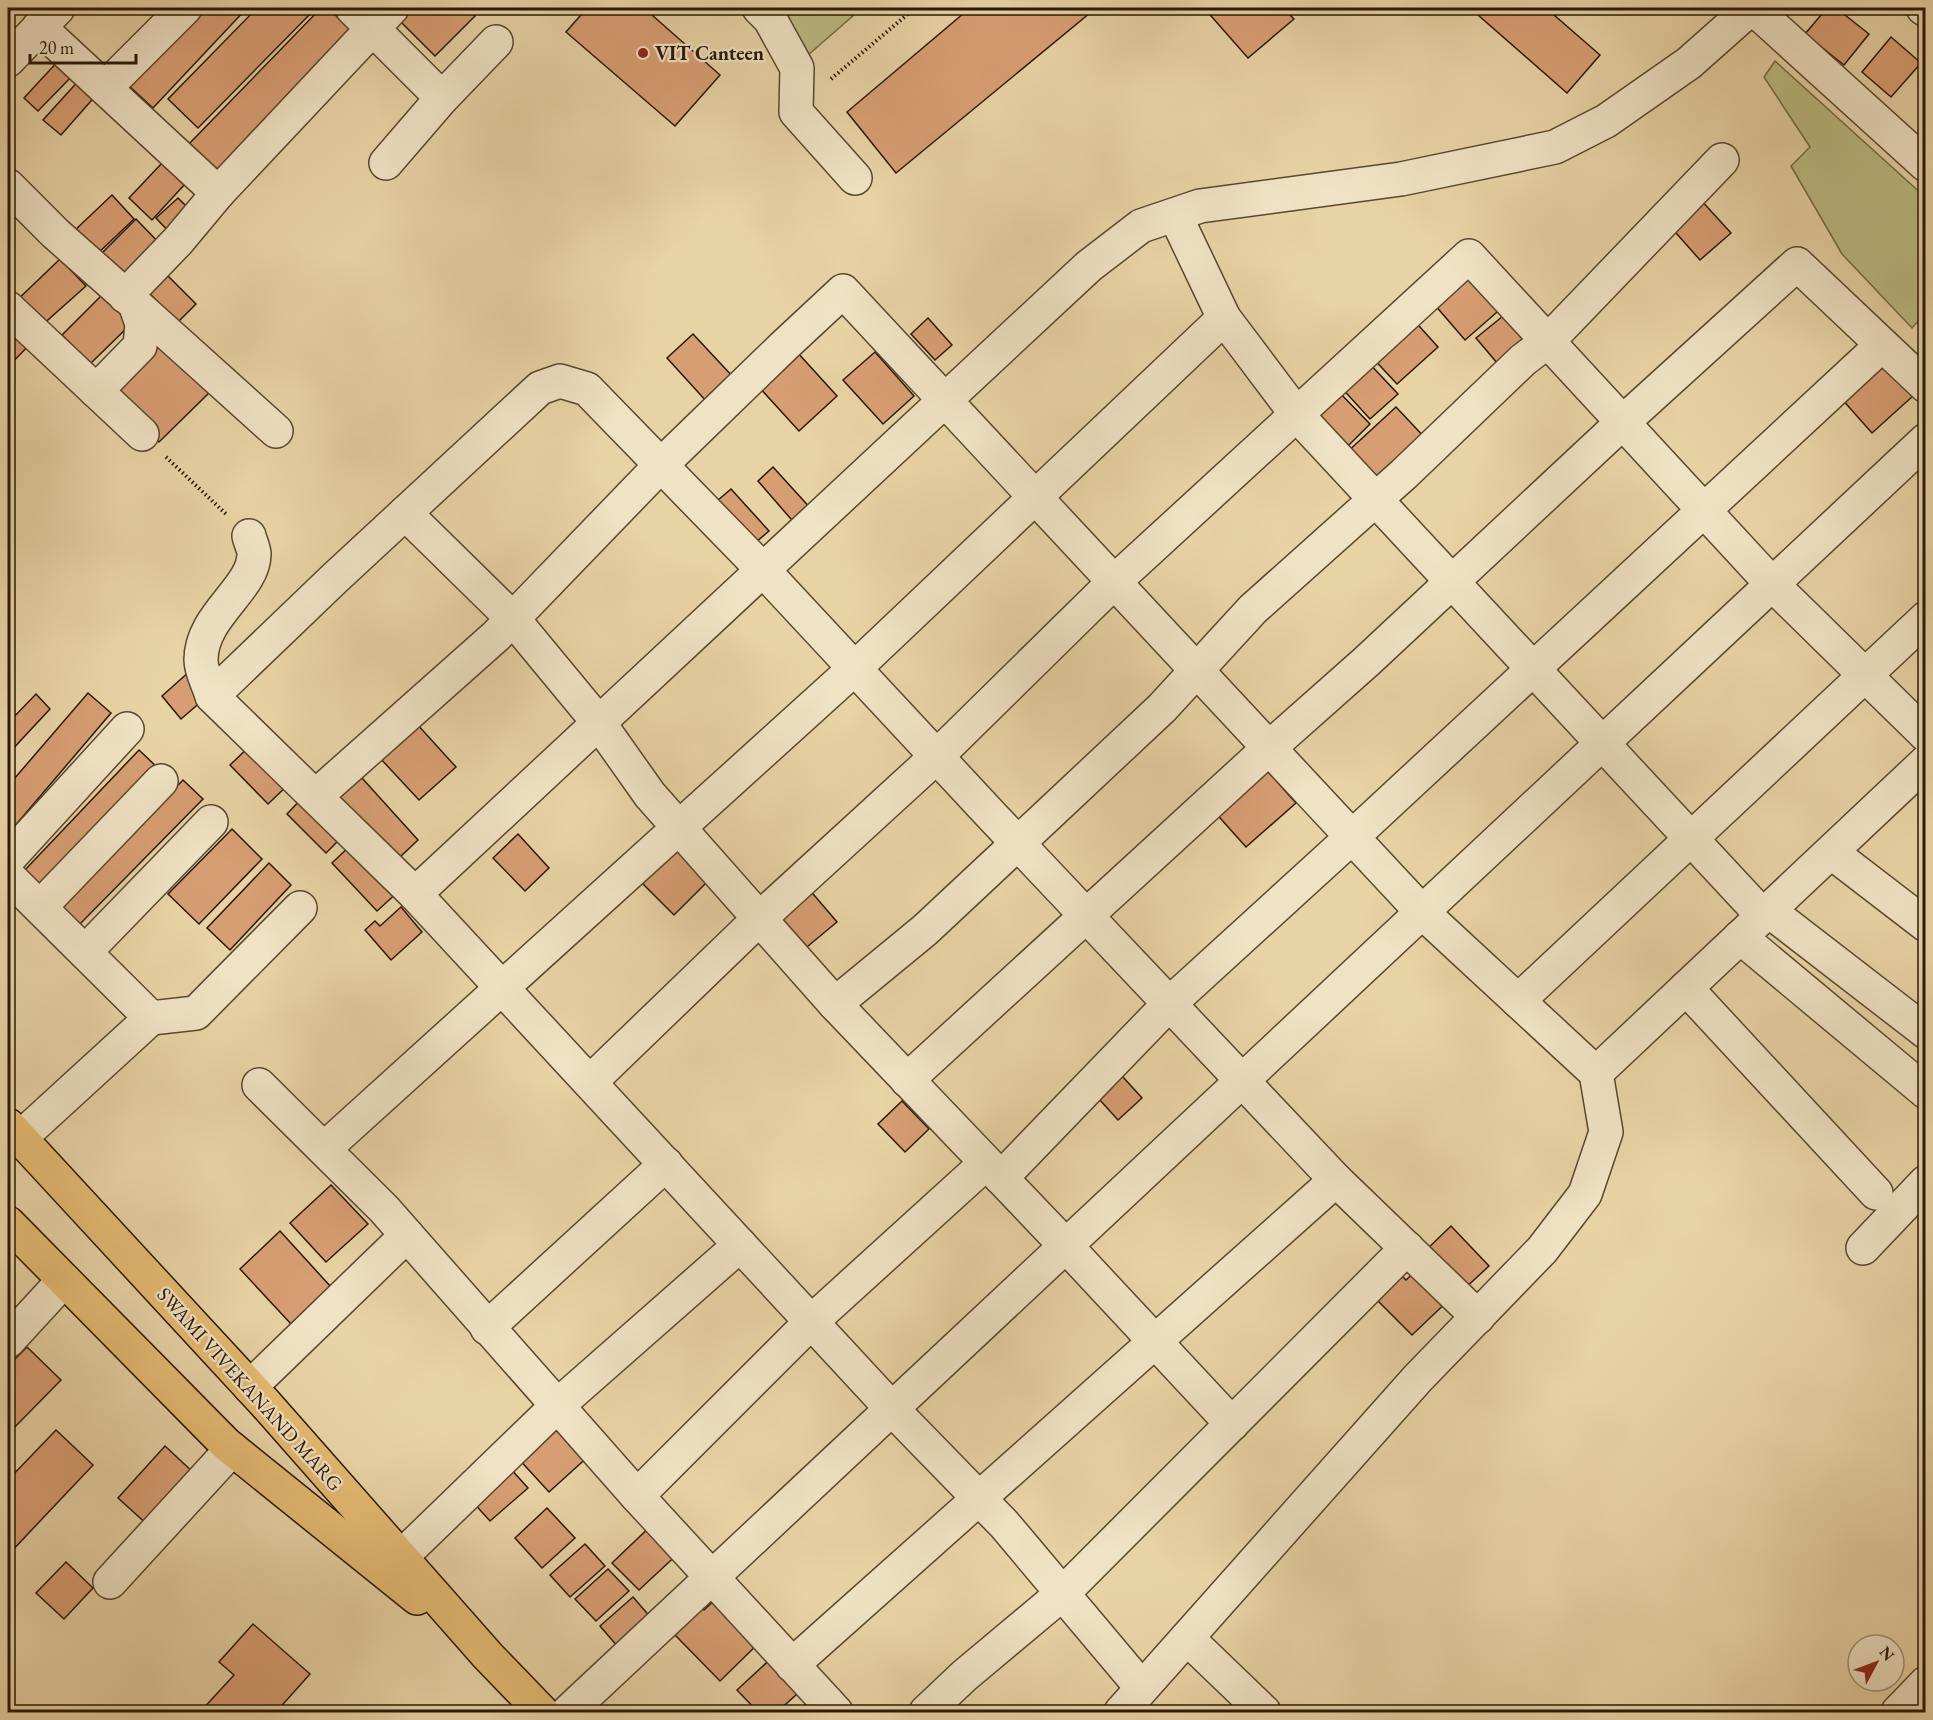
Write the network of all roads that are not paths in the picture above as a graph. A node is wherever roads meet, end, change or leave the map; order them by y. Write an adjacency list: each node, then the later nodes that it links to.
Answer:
1 (185, 8): 8 (street)
2 (759, 8): 13 (street)
3 (1752, 8): 12 (street); 16 (street)
4 (372, 15): 9 (street); 15 (street)
5 (48, 17): 7 (street); 8 (street)
6 (495, 42): 9 (street)
7 (8, 60)
8 (105, 88): 15 (street)
9 (441, 98): 11 (street)
10 (1722, 160): 20 (street)
11 (386, 163)
12 (1926, 165)
13 (855, 178)
14 (8, 186): 17 (street)
15 (218, 193): 17 (street)
16 (1175, 215): 19 (street); 24 (street)
17 (130, 300): 23 (street); 27 (street)
18 (8, 308): 23 (street)
19 (1224, 318): 25 (street); 31 (street)
20 (1548, 341): 25 (street); 26 (street); 32 (street)
21 (1882, 345): 22 (street); 26 (street); 33 (street)
22 (1926, 386)
23 (96, 391): 28 (street)
24 (944, 401): 30 (street); 31 (street); 36 (street)
25 (1297, 415): 32 (street); 37 (street)
26 (1623, 422): 33 (street); 38 (street)
27 (276, 431)
28 (142, 434)
29 (1926, 440): 39 (street)
30 (661, 465): 34 (street); 36 (street); 41 (street)
31 (1034, 497): 37 (street); 42 (street)
32 (1375, 500): 38 (street); 44 (street)
33 (1705, 510): 39 (street); 43 (street)
34 (405, 513): 41 (street); 46 (street)
35 (249, 536): 46 (street)
36 (763, 570): 42 (street); 47 (street)
37 (1114, 582): 44 (street); 52 (street)
38 (1452, 582): 43 (street); 51 (street)
39 (1772, 584): 45 (street); 50 (street)
40 (1926, 618): 45 (street)
41 (513, 619): 47 (street); 55 (street)
42 (854, 669): 52 (street); 57 (street)
43 (1533, 669): 50 (street); 58 (street)
44 (1197, 671): 51 (street); 60 (street)
45 (1865, 675): 49 (street); 59 (street)
46 (212, 696): 55 (street)
47 (600, 723): 57 (street); 64 (street)
48 (127, 729): 62 (street)
49 (1926, 735)
50 (1602, 743): 59 (street); 67 (street)
51 (1269, 748): 58 (street); 68 (street)
52 (936, 757): 60 (street); 69 (street)
53 (1926, 762): 61 (street)
54 (161, 781): 65 (street)
55 (316, 796): 64 (street)
56 (211, 822): 72 (street)
57 (679, 828): 69 (street); 73 (street)
58 (1352, 837): 67 (street); 77 (street)
59 (1691, 838): 70 (street); 75 (street)
60 (1018, 843): 68 (street); 76 (street)
61 (1831, 852): 70 (street); 71 (street)
62 (8, 859)
63 (8, 876): 65 (street)
64 (416, 894): 73 (street)
65 (40, 908): 72 (street)
66 (300, 908): 78 (street)
67 (1422, 912): 75 (street); 82 (street)
68 (1086, 916): 77 (street); 81 (street)
69 (759, 920): 76 (street); 83 (street)
70 (1757, 921): 74 (street); 79 (street); 85 (street)
71 (1926, 926)
72 (84, 952): 78 (street)
73 (502, 988): 83 (street); 87 (street)
74 (1686, 988): 80 (street); 92 (street)
75 (1518, 1001): 80 (street)
76 (835, 1004): 81 (street)
77 (1169, 1004): 82 (street); 89 (street)
78 (151, 1018): 86 (street)
79 (1926, 1032)
80 (1596, 1073): 100 (street)
81 (907, 1080): 89 (street)
82 (1242, 1081): 90 (street); 96 (street)
83 (590, 1082): 88 (street)
84 (259, 1085): 87 (street)
85 (1926, 1092)
86 (14, 1132): 105 (main road, SWAMI VIVEKANAND MARG)
87 (324, 1149): 94 (street)
88 (666, 1164): 95 (street); 102 (street)
89 (993, 1170): 96 (street); 101 (street)
90 (1336, 1180): 97 (street); 104 (street)
91 (1926, 1182): 98 (street)
92 (1876, 1193)
93 (8, 1223): 99 (main road, SWAMI VIVEKANAND MARG)
94 (407, 1235): 102 (street); 105 (street)
95 (740, 1245): 101 (street); 106 (street)
96 (1066, 1246): 104 (street); 107 (street)
97 (1407, 1248): 100 (street); 108 (street)
98 (1863, 1248)
99 (64, 1280): 103 (street); 109 (main road, SWAMI VIVEKANAND MARG)
100 (1478, 1317): 116 (street)
101 (811, 1322): 107 (street); 110 (street)
102 (487, 1328): 106 (street)
103 (8, 1341)
104 (1155, 1342): 108 (street); 111 (street)
105 (250, 1387): 112 (main road, SWAMI VIVEKANAND MARG)
106 (557, 1406): 110 (street); 112 (street)
107 (892, 1409): 111 (street); 113 (street)
108 (1232, 1424): 115 (street)
109 (232, 1449): 114 (street); 117 (main road, SWAMI VIVEKANAND MARG)
110 (637, 1496): 113 (street)
111 (979, 1499): 115 (street); 118 (street)
112 (401, 1557): 117 (main road, SWAMI VIVEKANAND MARG)
113 (713, 1578): 118 (street); 122 (street)
114 (111, 1581)
115 (1062, 1594): 120 (street); 124 (street)
116 (1187, 1638): 120 (street); 126 (street)
117 (488, 1656): 121 (main road, SWAMI VIVEKANAND MARG)
118 (792, 1665): 123 (street)
119 (1926, 1683): 127 (street)
120 (1142, 1689): 125 (street)
121 (542, 1713)
122 (568, 1713)
123 (836, 1713)
124 (926, 1713)
125 (1121, 1713)
126 (1264, 1713)
127 (1898, 1713)

